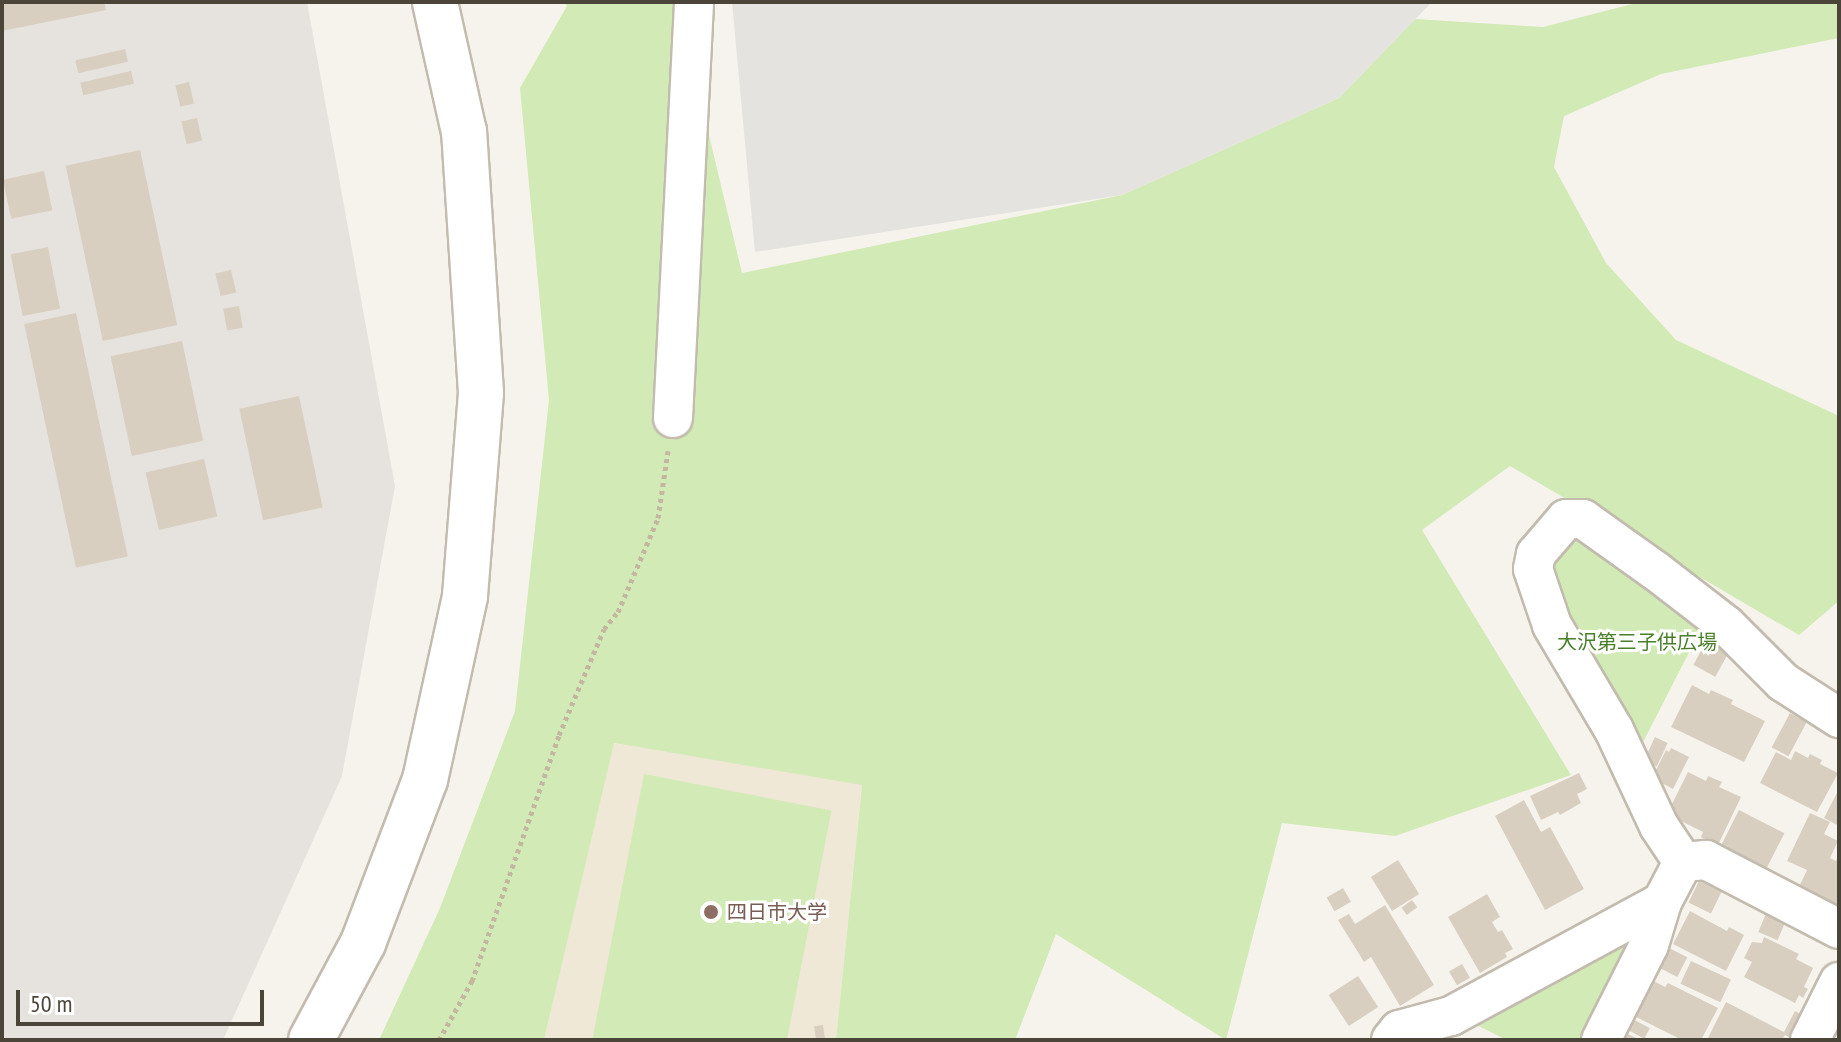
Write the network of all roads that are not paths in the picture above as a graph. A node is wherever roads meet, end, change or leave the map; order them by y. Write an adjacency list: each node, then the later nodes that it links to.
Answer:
1 (435, 2): 9 (street)
2 (694, 2): 3 (street)
3 (673, 418)
4 (1839, 718): 5 (street)
5 (1683, 862): 6 (street); 7 (street)
6 (1662, 902): 10 (street); 11 (street)
7 (1839, 929)
8 (1839, 982): 12 (street)
9 (311, 1040)
10 (1391, 1040)
11 (1601, 1040)
12 (1810, 1040)

